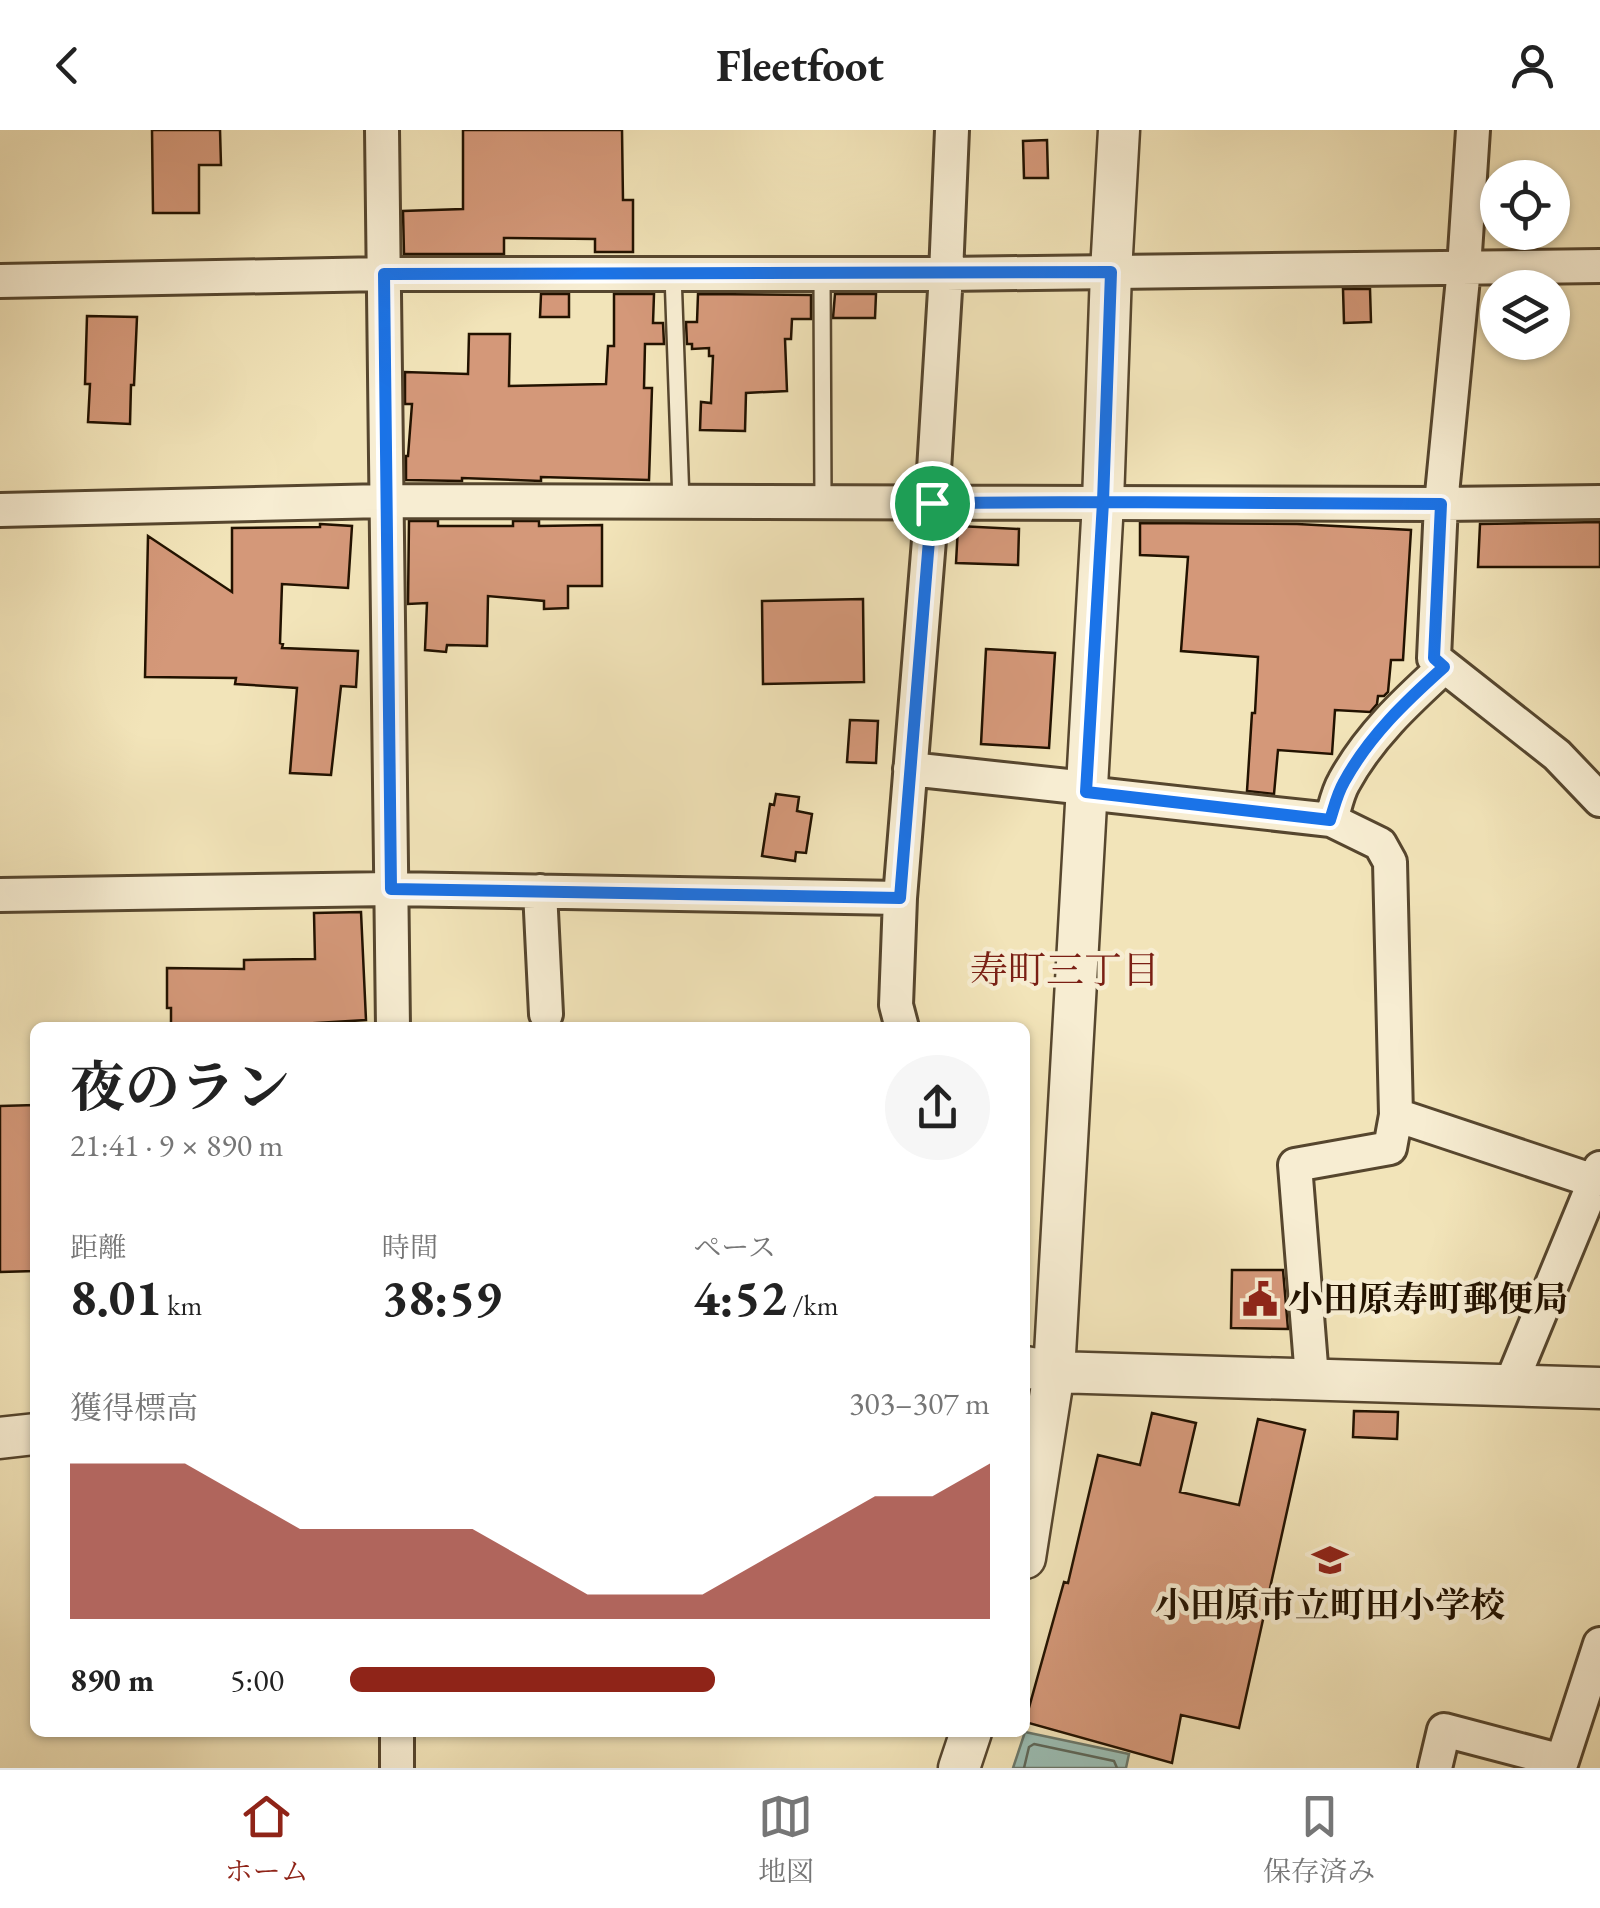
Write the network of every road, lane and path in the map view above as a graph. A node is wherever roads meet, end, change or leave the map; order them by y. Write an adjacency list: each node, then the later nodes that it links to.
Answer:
1 (382, 130): 8 (street)
2 (952, 130): 11 (street)
3 (1119, 130): 7 (street)
4 (1473, 130): 6 (street)
5 (1600, 266): 6 (street)
6 (1464, 268): 7 (street); 19 (street)
7 (1111, 272): 11 (street); 16 (street)
8 (384, 274): 9 (street); 12 (street); 13 (street)
9 (674, 274): 10 (street); 14 (lane)
10 (822, 274): 11 (street); 15 (lane)
11 (946, 274): 18 (street)
12 (0, 281)
13 (385, 502): 14 (street); 20 (street); 26 (street)
14 (681, 502): 15 (street)
15 (823, 502): 18 (street)
16 (1103, 502): 18 (street); 19 (street); 23 (street)
17 (1600, 502): 19 (street)
18 (932, 503): 22 (street)
19 (1441, 504): 21 (street)
20 (0, 510)
21 (1444, 667): 24 (street); 25 (street)
22 (910, 769): 23 (street); 29 (street)
23 (1086, 790): 25 (street); 35 (street)
24 (1600, 800)
25 (1330, 820): 33 (street)
26 (391, 889): 27 (street); 28 (street); 31 (street)
27 (540, 891): 29 (street); 30 (street)
28 (0, 896)
29 (900, 898): 32 (street)
30 (546, 1014)
31 (393, 1022)
32 (900, 1022)
33 (1396, 1115): 34 (street); 36 (street)
34 (1597, 1175): 37 (street)
35 (1039, 1370): 36 (street); 41 (street)
36 (1312, 1378): 37 (street)
37 (1510, 1386): 38 (street)
38 (1600, 1388)
39 (30, 1435): 40 (street)
40 (0, 1438)
41 (1030, 1491)
42 (1600, 1644): 47 (street)
43 (397, 1737): 45 (street)
44 (970, 1737): 46 (street)
45 (397, 1768)
46 (959, 1768)
47 (1434, 1768)

